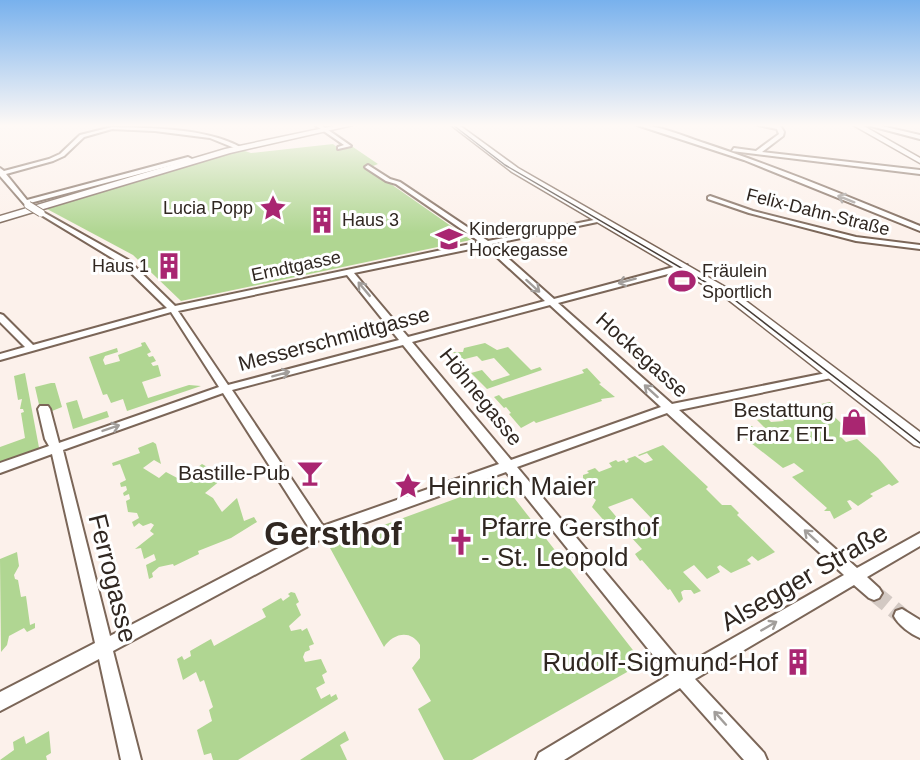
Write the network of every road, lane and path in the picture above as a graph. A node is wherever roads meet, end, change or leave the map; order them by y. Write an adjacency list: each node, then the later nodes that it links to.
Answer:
1 (47, 160): 8 (street)
2 (183, 160): 11 (street)
3 (501, 160): 13 (street)
4 (750, 160): 14 (street, one-way to 4)
5 (827, 160): 9 (street)
6 (193, 161): 12 (street)
7 (368, 167): 15 (street, Hockegasse)
8 (1, 172): 11 (street)
9 (920, 172)
10 (710, 198): 16 (street, Felix-Dahn-Straße)
11 (27, 204): 20 (street, bridge)
12 (0, 219)
13 (602, 219): 15 (street, Erndtgasse); 17 (street)
14 (920, 229)
15 (485, 242): 18 (street, Erndtgasse); 19 (street, Hockegasse, one-way to 19)
16 (920, 247)
17 (684, 267): 19 (street, Messerschmidtgasse, one-way to 19); 25 (street)
18 (349, 272): 20 (street, Erndtgasse); 22 (street, Höhnegasse, one-way to 18)
19 (550, 301): 22 (street, Messerschmidtgasse); 27 (street, Hockegasse, one-way to 19)
20 (173, 309): 23 (street, Erndtgasse); 26 (street)
21 (0, 317): 23 (street)
22 (406, 339): 26 (street, Messerschmidtgasse, one-way to 22); 31 (street, Höhnegasse)
23 (32, 349): 24 (street, Erndtgasse)
24 (0, 357)
25 (836, 374): 27 (street); 29 (street)
26 (225, 389): 30 (street, Messerschmidtgasse, one-way to 26); 33 (street)
27 (670, 408): 31 (street); 35 (street, Hockegasse, one-way to 27)
28 (44, 409): 30 (street, Ferrogasse)
29 (920, 441)
30 (57, 449): 32 (street, Messerschmidtgasse); 39 (street, Ferrogasse)
31 (507, 467): 33 (street); 40 (street, Höhnegasse)
32 (0, 468)
33 (320, 533): 39 (street)
34 (920, 539): 35 (street, Alsegger Straße)
35 (854, 575): 36 (street, Hockegasse); 40 (street, Alsegger Straße, one-way to 35)
36 (874, 593)
37 (902, 616): 38 (street)
38 (920, 630)
39 (105, 646): 41 (street); 42 (street, Ferrogasse)
40 (682, 677): 43 (street, Alsegger Straße); 44 (street, one-way to 40)
41 (0, 702)
42 (131, 760)
43 (546, 760)
44 (757, 760)

